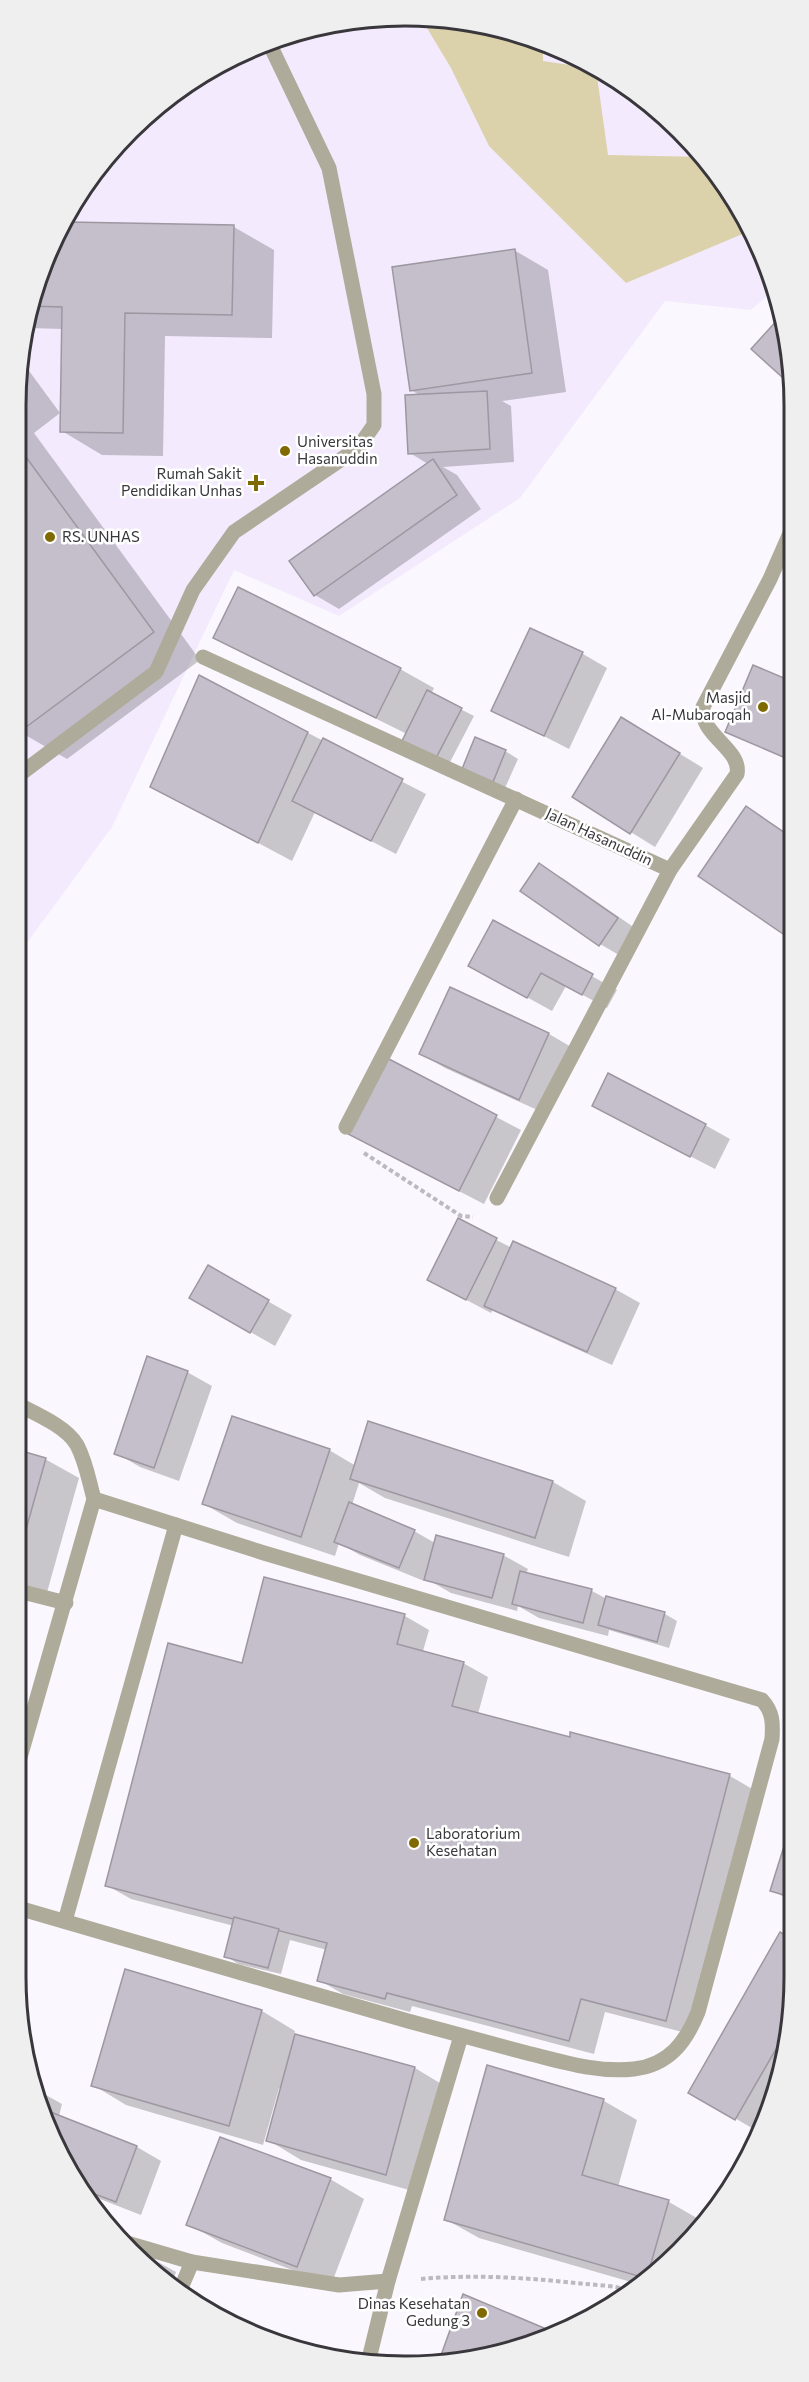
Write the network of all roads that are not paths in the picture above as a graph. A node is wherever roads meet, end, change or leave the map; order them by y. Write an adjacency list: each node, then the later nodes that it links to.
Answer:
1 (273, 49): 4 (street)
2 (784, 547): 6 (street, Jalan Hasanuddin)
3 (203, 657): 5 (street, Jalan Hasanuddin)
4 (26, 770)
5 (516, 800): 6 (street, Jalan Hasanuddin); 7 (street)
6 (670, 870): 8 (street)
7 (346, 1127)
8 (497, 1198)
9 (26, 1408): 10 (street)
10 (94, 1499): 11 (street); 13 (street)
11 (176, 1526): 16 (street); 17 (street)
12 (26, 1593): 13 (street)
13 (66, 1602): 14 (street)
14 (26, 1738)
15 (26, 1910): 16 (street)
16 (65, 1922): 17 (street)
17 (461, 2036): 20 (street)
18 (138, 2246): 19 (street)
19 (192, 2262): 20 (street); 21 (street)
20 (388, 2281): 22 (street)
21 (183, 2284)
22 (370, 2355)

